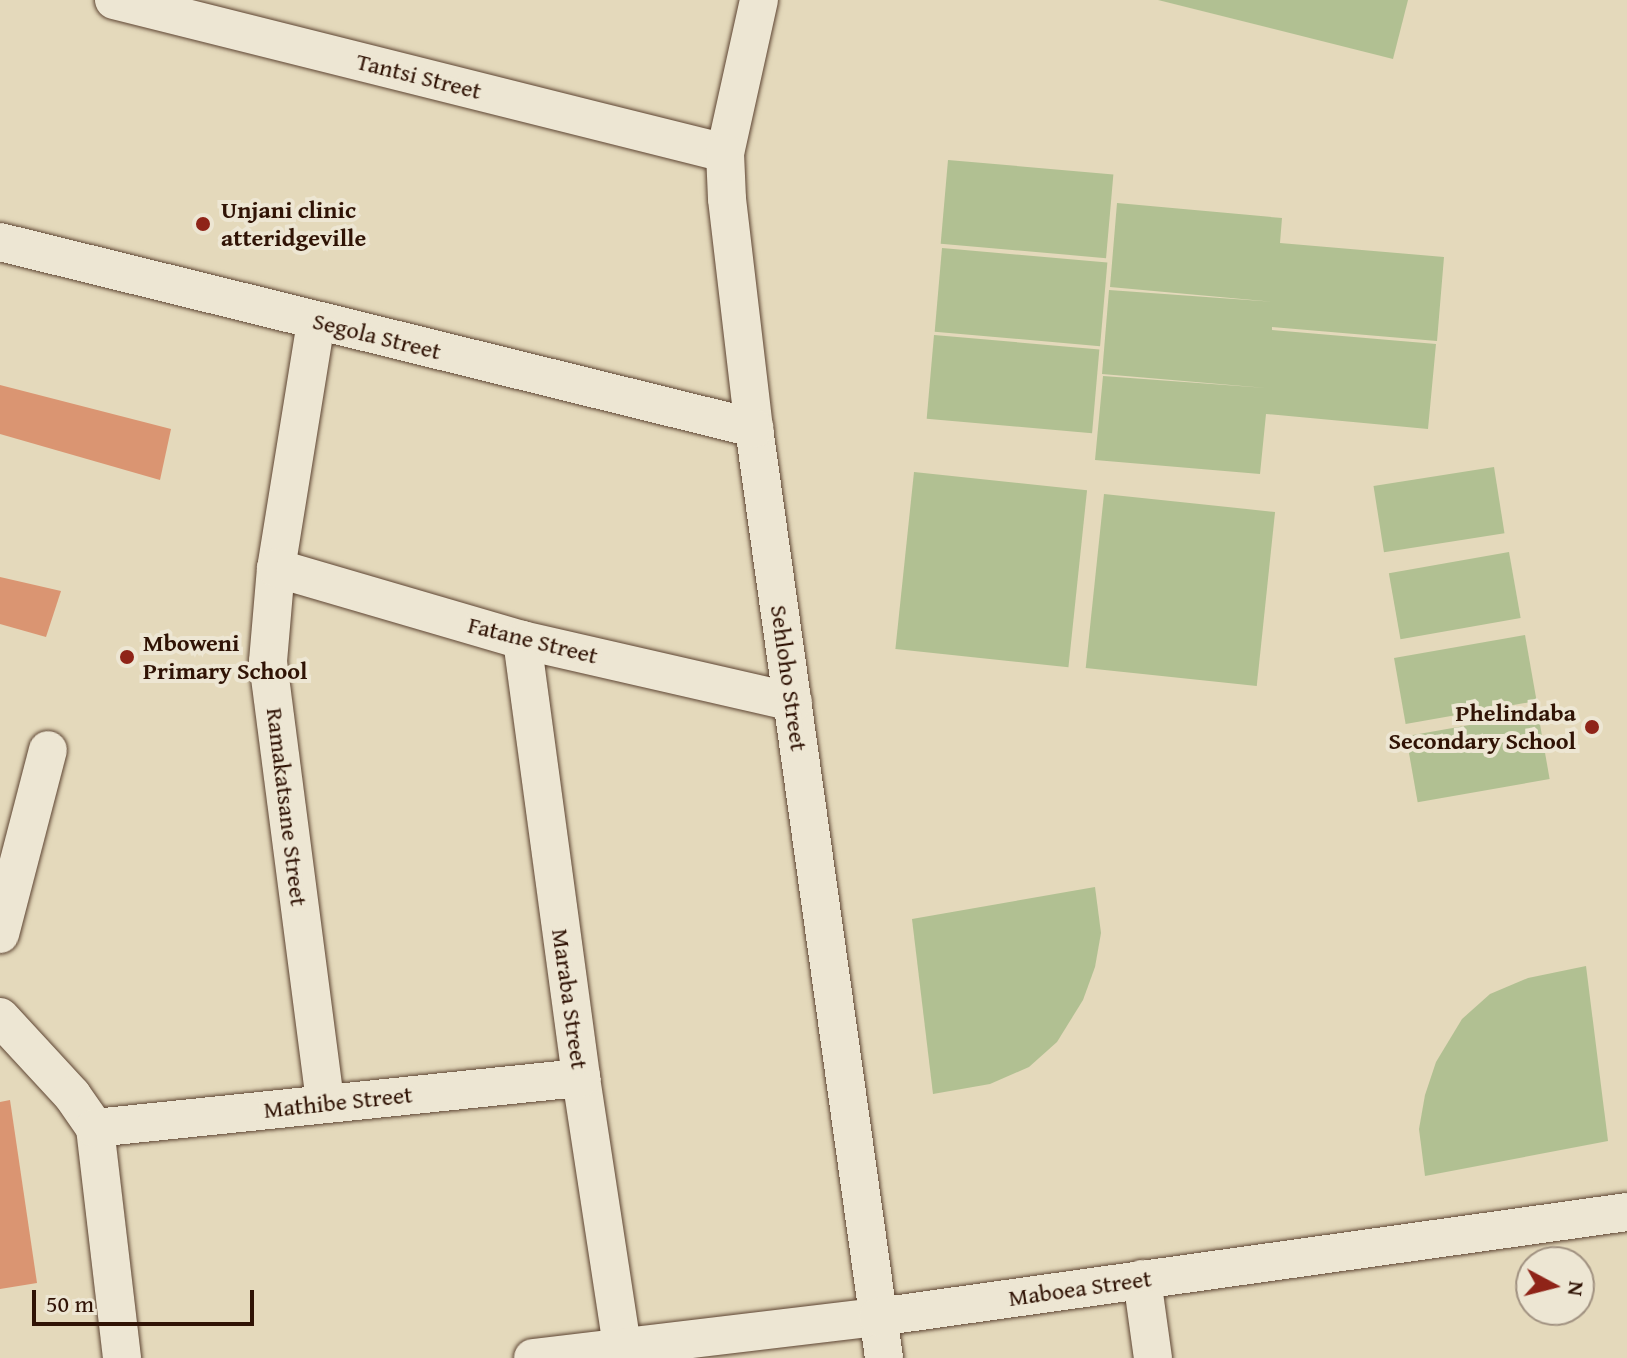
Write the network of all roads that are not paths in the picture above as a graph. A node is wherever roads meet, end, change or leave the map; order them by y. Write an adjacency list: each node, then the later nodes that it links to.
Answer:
1 (114, 0): 3 (street, Tantsi Street)
2 (759, 0): 3 (street, Sehloho Street)
3 (725, 153): 6 (street, Sehloho Street)
4 (0, 242): 5 (street, Segola Street)
5 (316, 322): 6 (street, Segola Street); 7 (street, Ramakatsane Street)
6 (754, 428): 9 (street, Sehloho Street)
7 (276, 568): 8 (street, Fatane Street); 14 (street, Ramakatsane Street)
8 (522, 640): 9 (street, Fatane Street); 13 (street, Maraba Street)
9 (793, 702): 18 (street, Sehloho Street)
10 (48, 750): 11 (street)
11 (0, 934)
12 (0, 1017): 15 (street)
13 (581, 1078): 14 (street, Mathibe Street); 19 (street, Maraba Street)
14 (325, 1102): 15 (street, Mathibe Street)
15 (95, 1128): 20 (street)
16 (1627, 1212): 17 (street, Maboea Street)
17 (1142, 1279): 18 (street, Maboea Street); 23 (street)
18 (878, 1317): 19 (street, Maboea Street); 22 (street, Sehloho Street)
19 (623, 1352): 21 (street, Maboea Street)
20 (122, 1358)
21 (533, 1358)
22 (884, 1358)
23 (1153, 1358)

